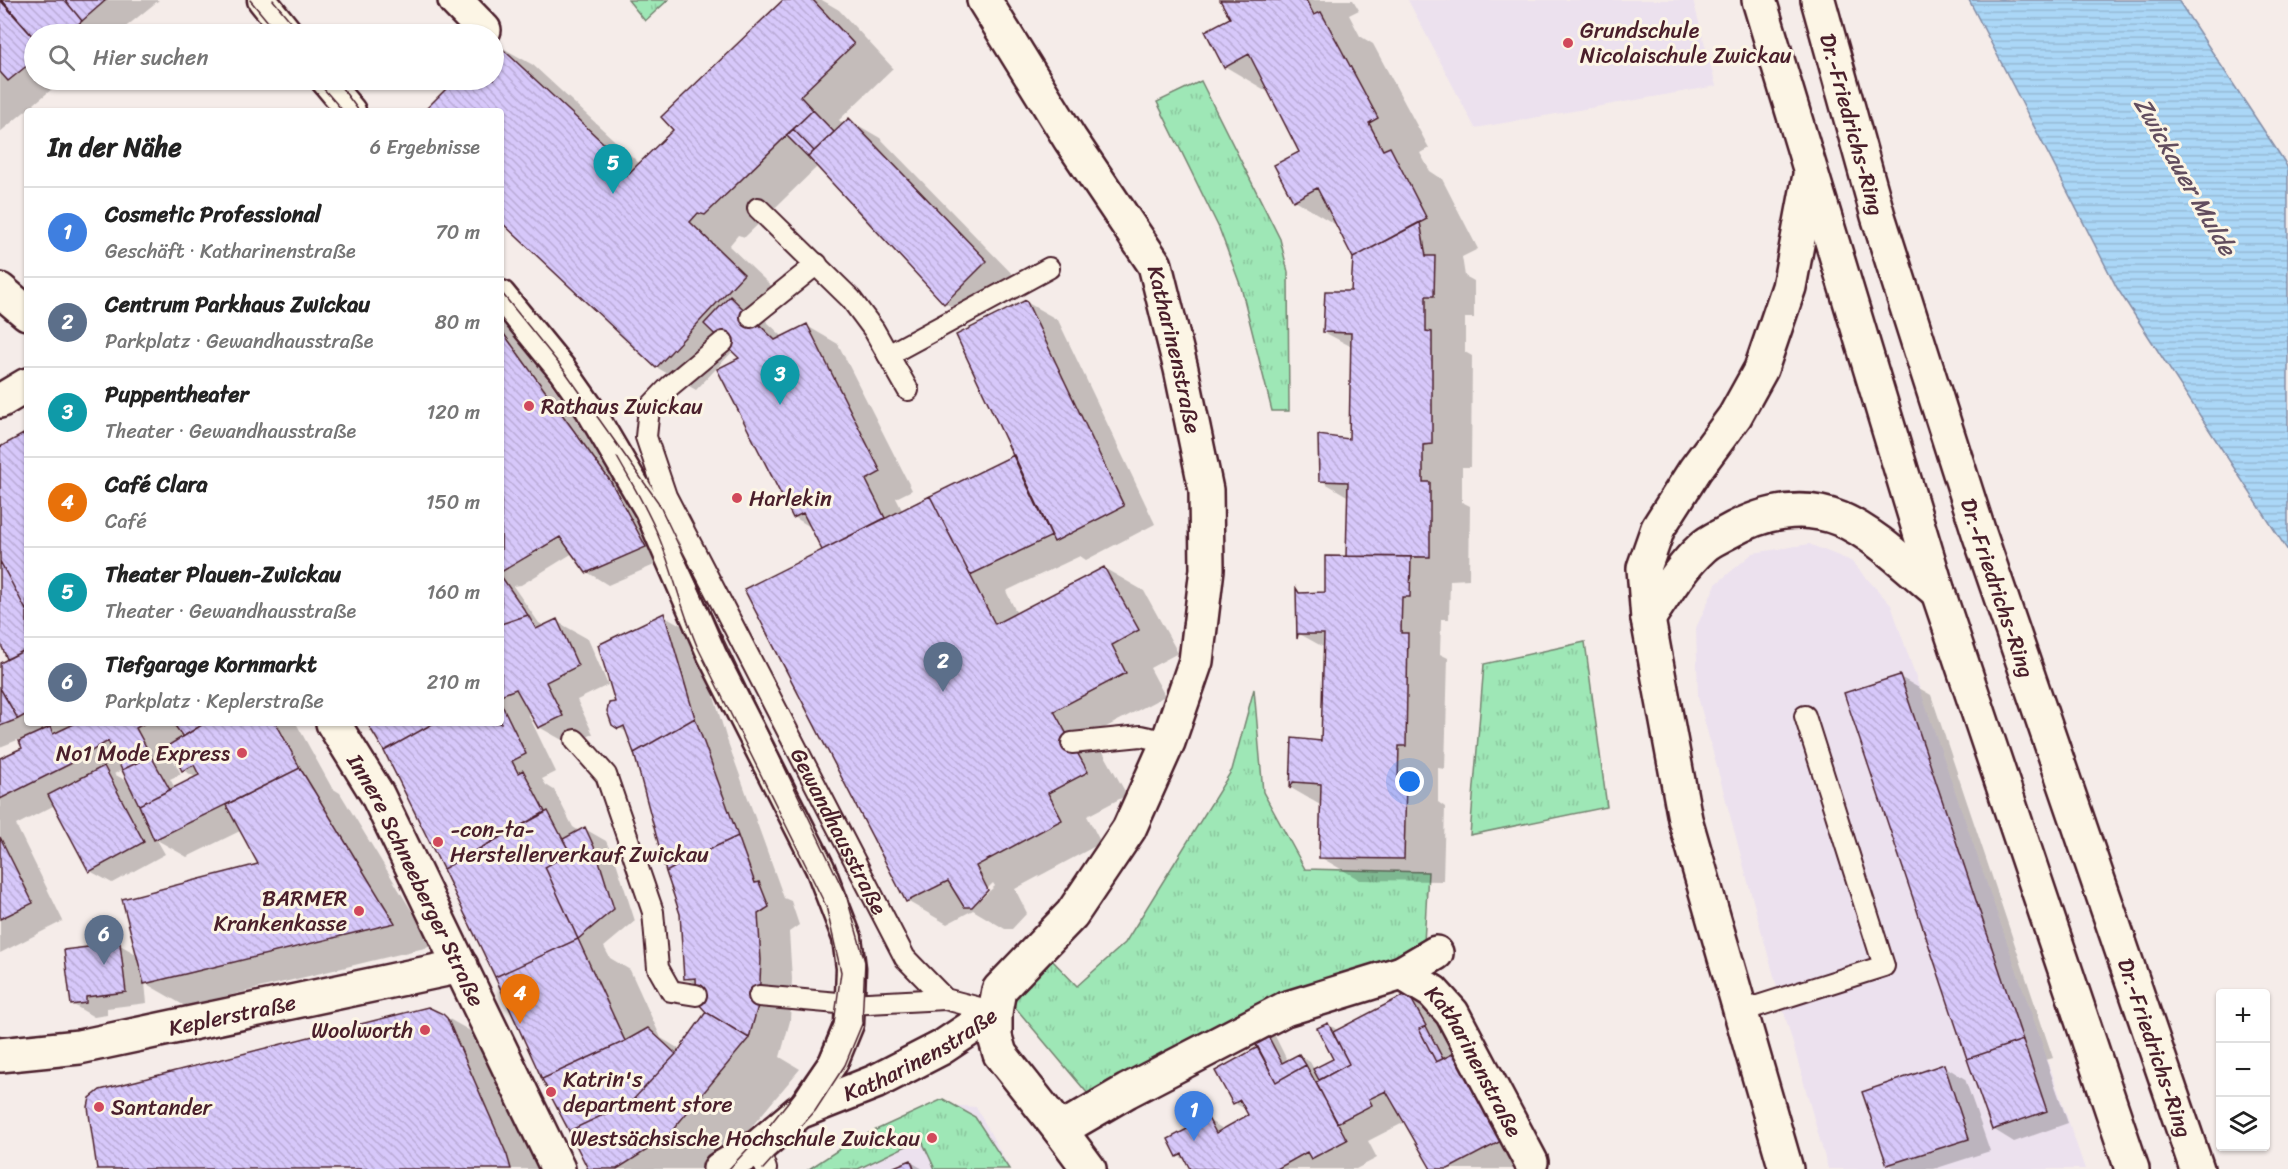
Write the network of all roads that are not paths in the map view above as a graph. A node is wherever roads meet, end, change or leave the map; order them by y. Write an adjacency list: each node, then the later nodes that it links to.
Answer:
1 (262, 0): 6 (street)
2 (455, 0): 7 (main road)
3 (984, 0): 28 (main road, Katharinenstraße)
4 (1759, 0): 10 (main road)
5 (1818, 0): 49 (main road, Dr.-Friedrichs-Ring)
6 (281, 24)
7 (478, 24)
8 (333, 90): 9 (street)
9 (348, 108)
10 (1810, 170): 23 (main road); 24 (main road)
11 (758, 208): 12 (lane)
12 (817, 264): 17 (lane); 19 (lane)
13 (1049, 268): 19 (lane)
14 (0, 290): 16 (main road)
15 (504, 299): 38 (street, Gewandhausstraße)
16 (24, 310)
17 (751, 317)
18 (723, 342): 35 (lane, Gewandhausstraße)
19 (888, 355): 21 (lane)
20 (24, 386): 22 (main road)
21 (908, 390)
22 (0, 401)
23 (1938, 592): 24 (main road); 48 (main road)
24 (1648, 619): 36 (main road)
25 (1805, 717): 36 (lane)
26 (335, 726): 31 (main road, Innere Schneeberger Straße)
27 (575, 740): 33 (lane)
28 (1168, 742): 29 (lane); 37 (main road, Katharinenstraße)
29 (1072, 743)
30 (1436, 953): 32 (main road, Katharinenstraße)
31 (461, 966): 39 (main road, Keplerstraße); 44 (main road, Innere Schneeberger Straße)
32 (1402, 973): 41 (main road, Katharinenstraße); 43 (main road, Katharinenstraße)
33 (696, 995)
34 (759, 996): 38 (lane)
35 (945, 999): 37 (lane); 38 (lane)
36 (1742, 1011): 47 (main road)
37 (995, 1012): 40 (main road, Katharinenstraße); 41 (main road)
38 (849, 1014): 40 (street)
39 (0, 1055)
40 (799, 1112): 42 (main road, Katharinenstraße)
41 (1060, 1130): 46 (main road)
42 (759, 1160): 45 (main road, Katharinenstraße)
43 (1532, 1162)
44 (558, 1169)
45 (720, 1169)
46 (1089, 1169)
47 (1786, 1169)
48 (2132, 1169)
49 (2197, 1169)

